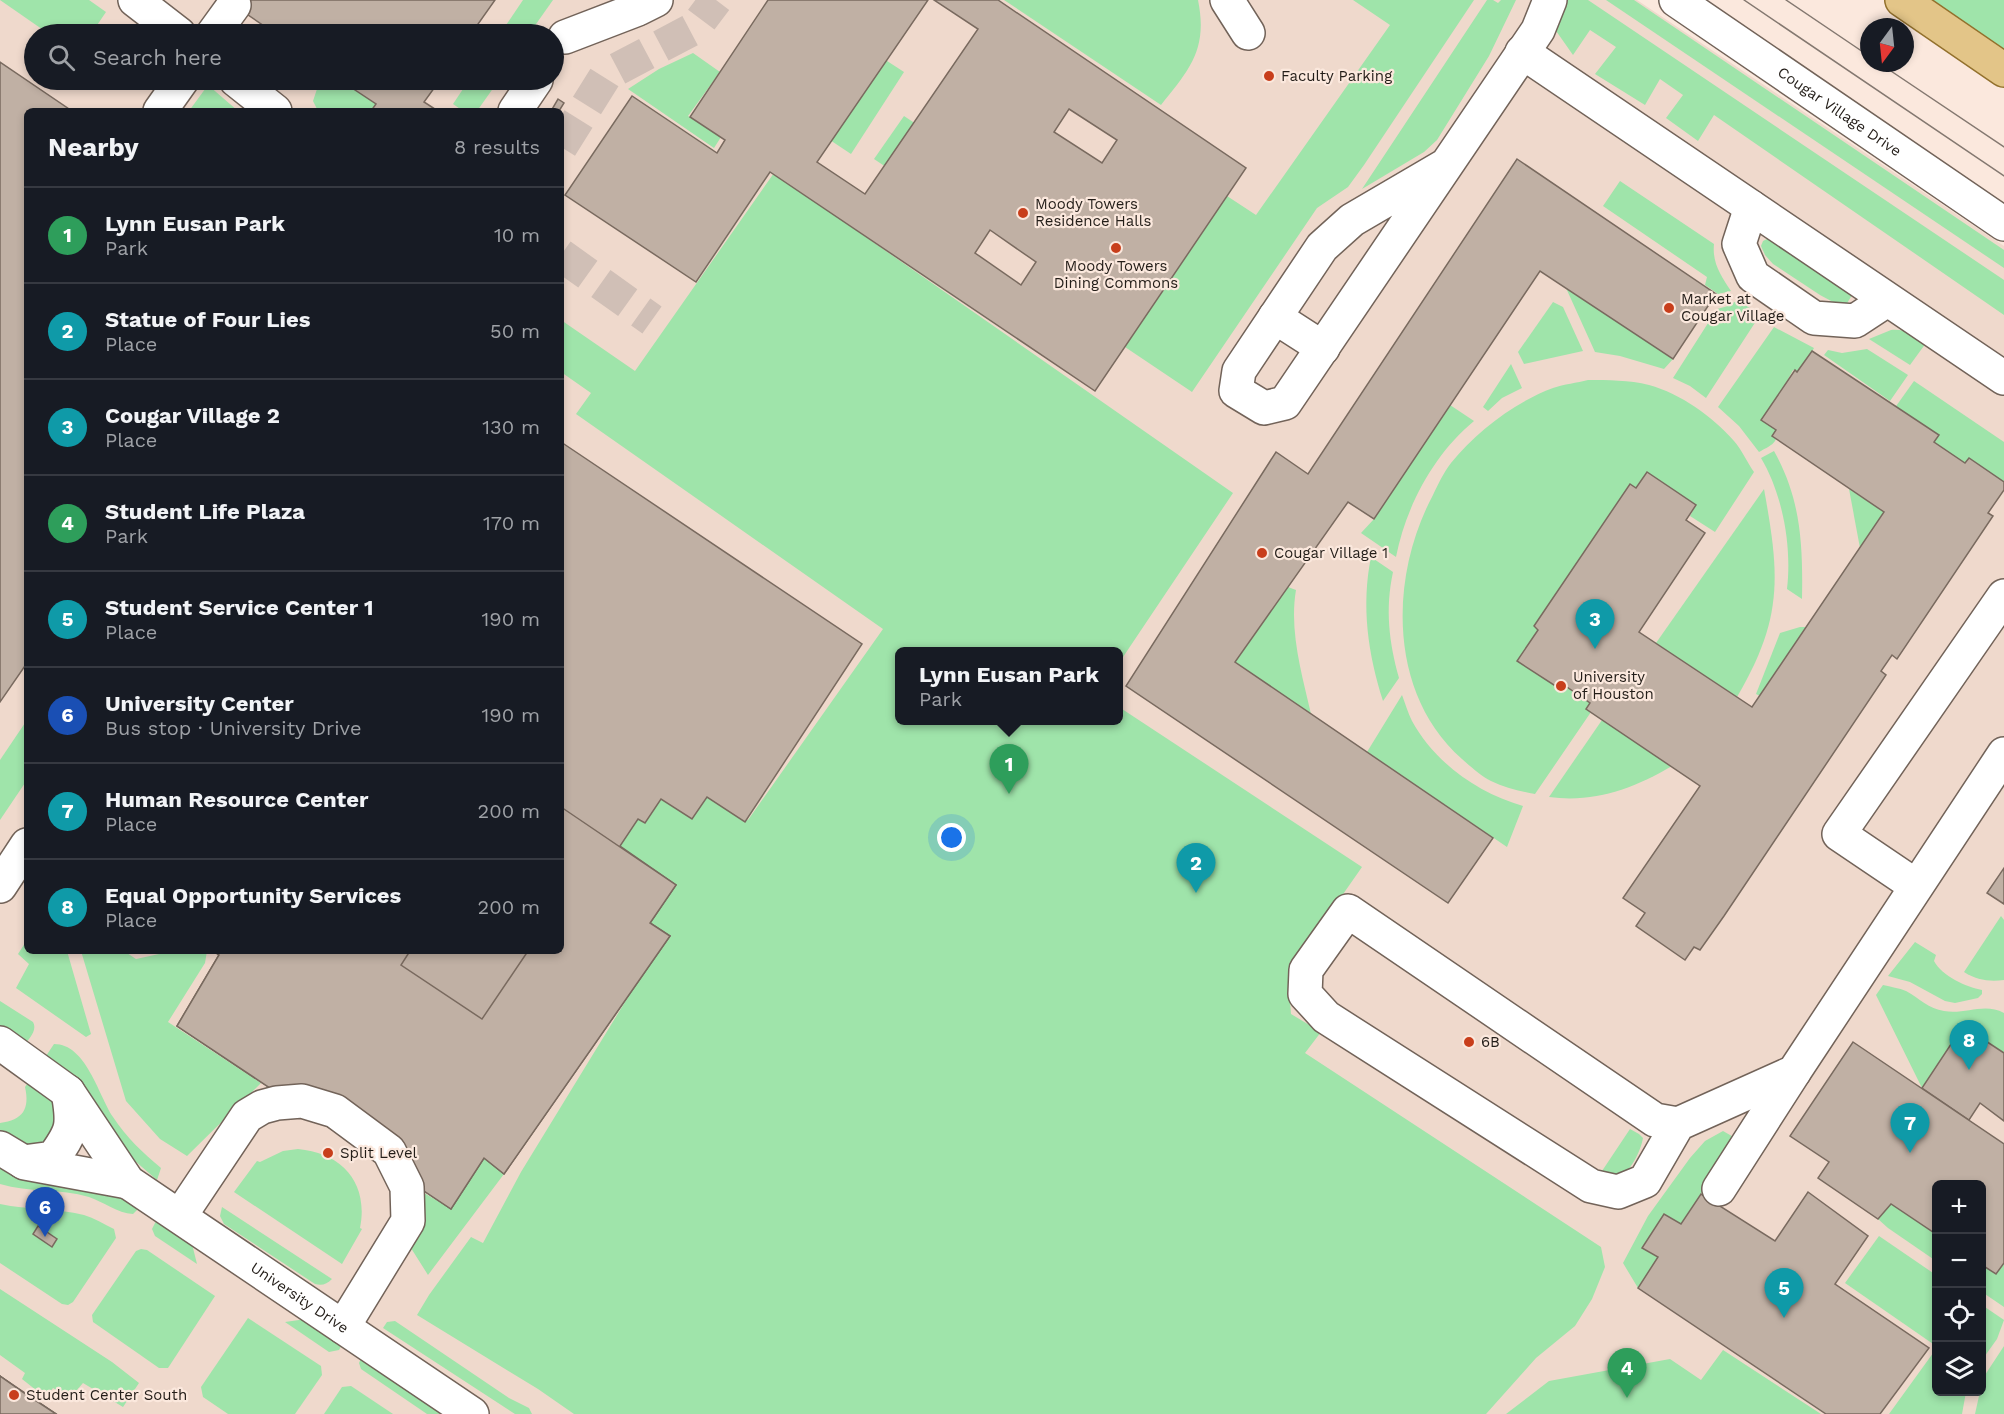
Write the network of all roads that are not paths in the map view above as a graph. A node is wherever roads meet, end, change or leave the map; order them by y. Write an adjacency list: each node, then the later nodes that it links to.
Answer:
1 (135, 0): 9 (street)
2 (590, 0): 12 (street)
3 (656, 0): 13 (street)
4 (1227, 0): 11 (street)
5 (1550, 0): 14 (street)
6 (1676, 0): 24 (street, Cougar Village Drive)
7 (1902, 0): 15 (main road)
8 (234, 5): 10 (street)
9 (166, 24)
10 (220, 24)
11 (1248, 33)
12 (564, 39)
13 (564, 44)
14 (1522, 52): 22 (street); 23 (street)
15 (2004, 70)
16 (175, 90): 19 (street)
17 (249, 90): 20 (street)
18 (529, 90): 21 (street)
19 (162, 108)
20 (272, 108)
21 (517, 108)
22 (1446, 165): 26 (street); 27 (street)
23 (1751, 207): 25 (street); 25 (street)
24 (2004, 224)
25 (1887, 300): 28 (street)
26 (1275, 317): 27 (street); 27 (street)
27 (1323, 348)
28 (2004, 378)
29 (2004, 596): 33 (street)
30 (2004, 754): 33 (street)
31 (24, 850): 32 (street)
32 (0, 886)
33 (1916, 886): 35 (street)
34 (0, 1043): 36 (street, University Drive)
35 (1794, 1072): 37 (street); 40 (street)
36 (68, 1092): 38 (street); 39 (street, University Drive)
37 (1678, 1124): 37 (street)
38 (13, 1156): 39 (street, University Drive)
39 (128, 1182): 41 (street, University Drive)
40 (1719, 1189)
41 (180, 1216): 42 (street, University Drive); 42 (street)
42 (343, 1327): 43 (street, University Drive)
43 (472, 1414)

